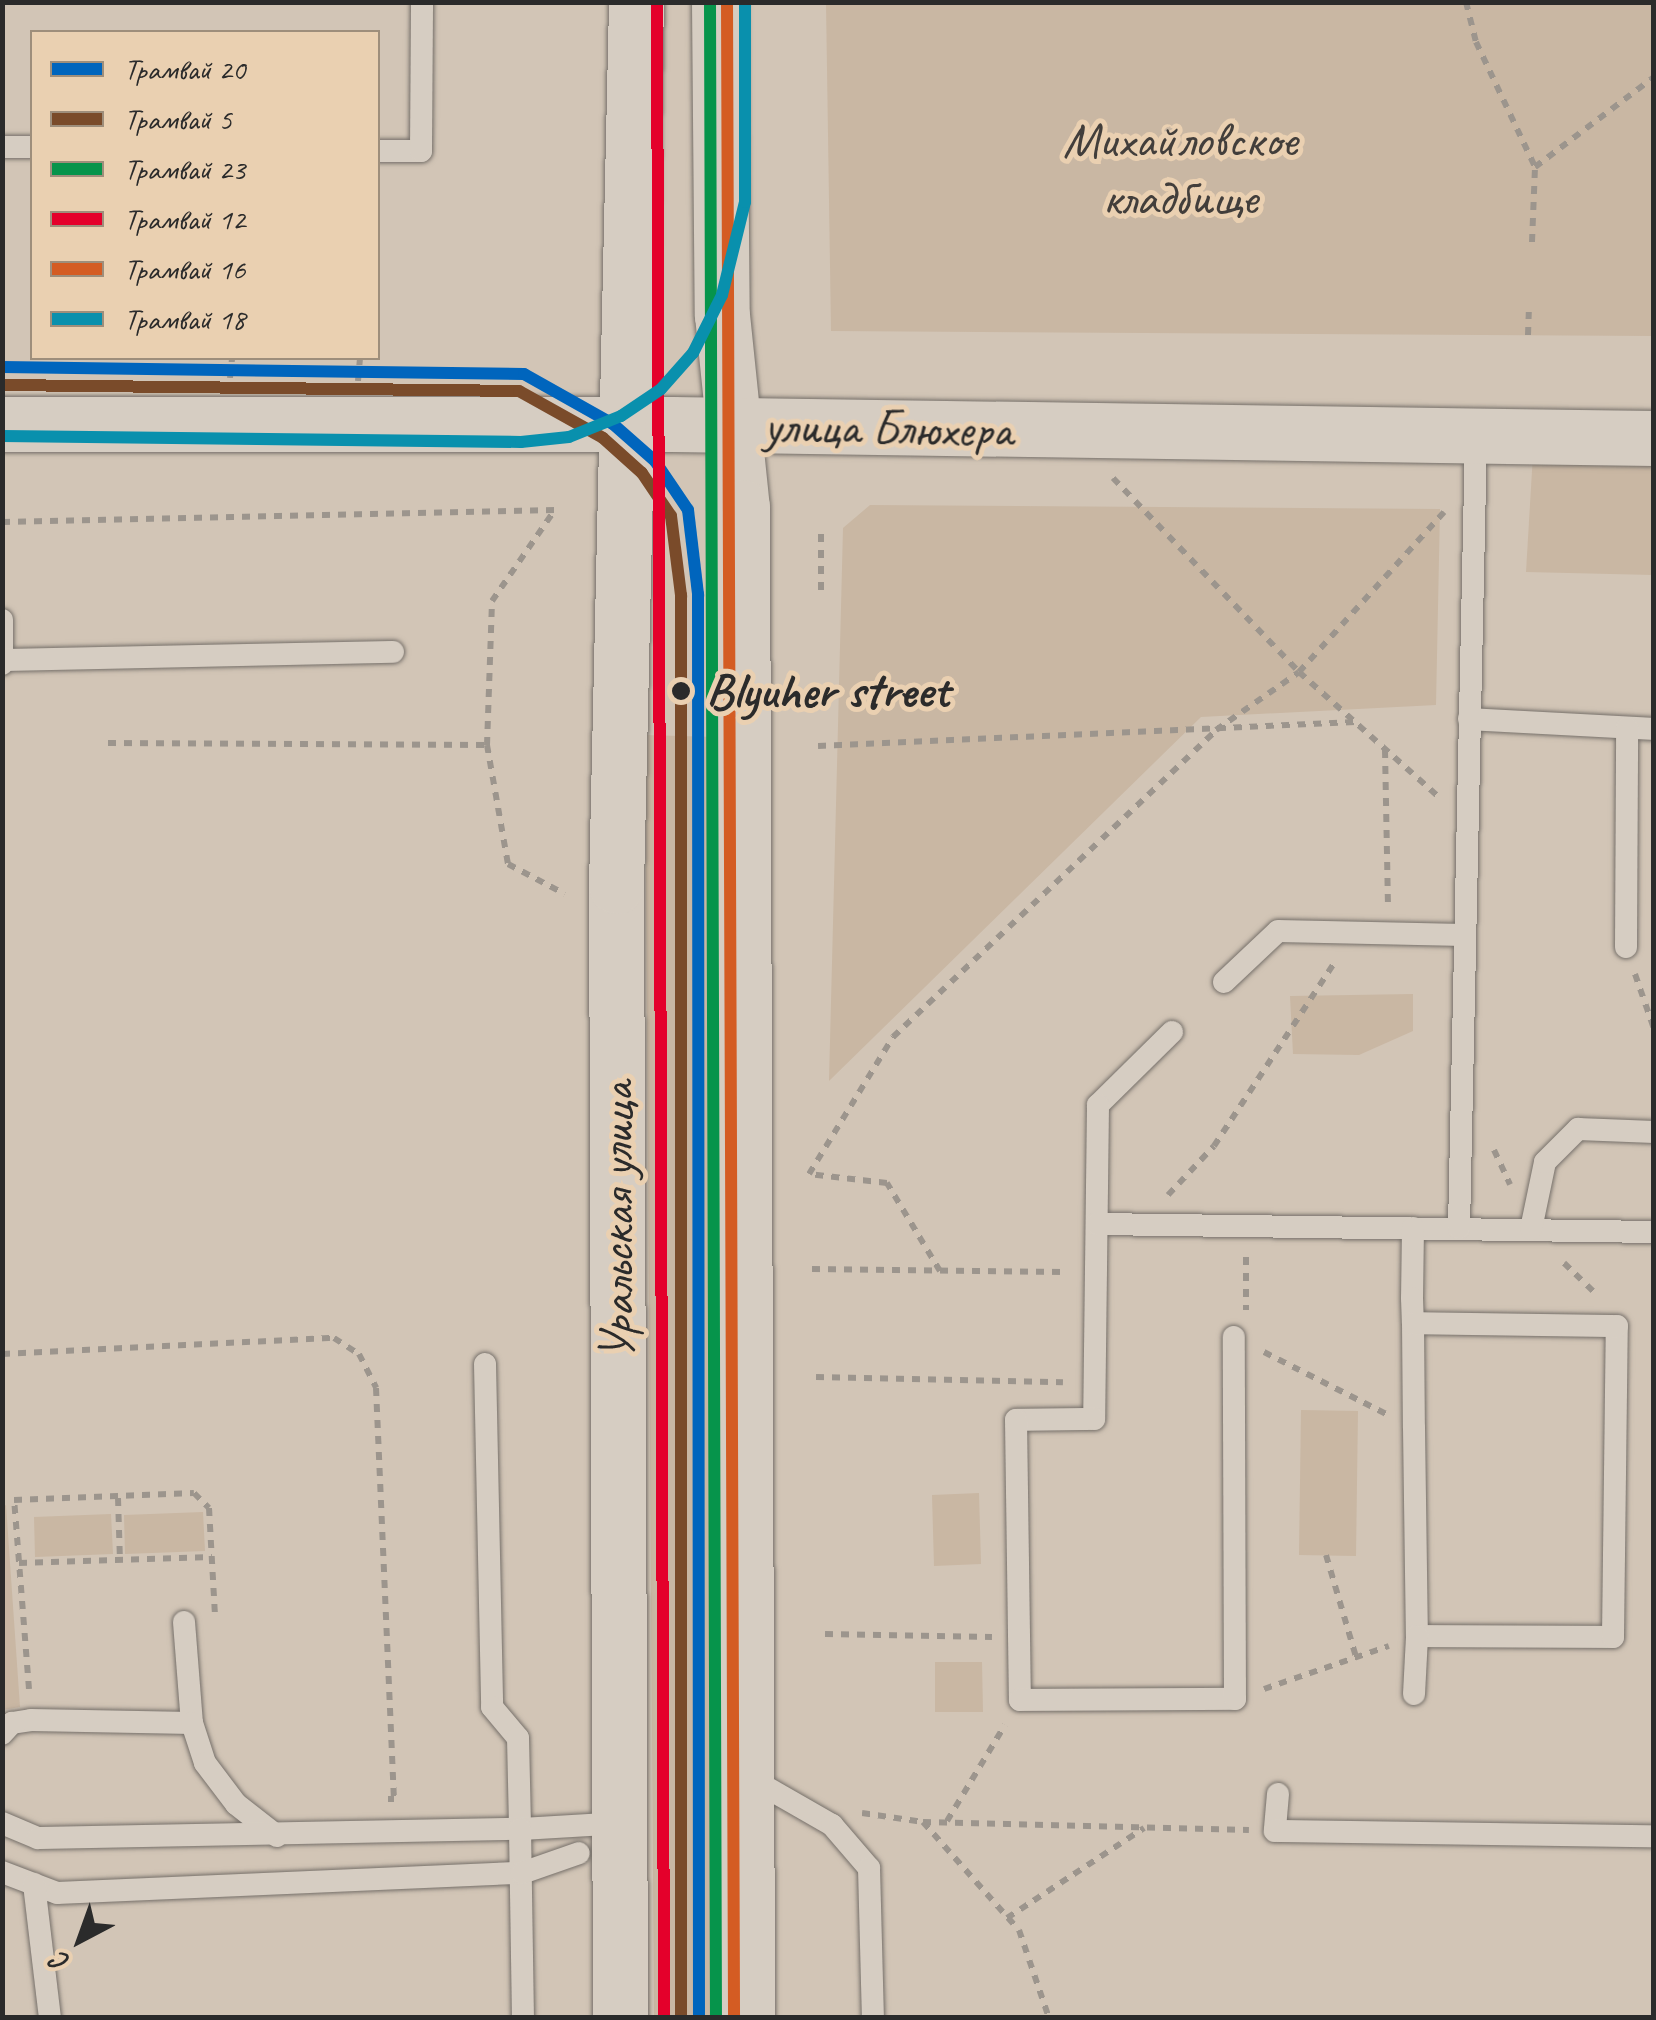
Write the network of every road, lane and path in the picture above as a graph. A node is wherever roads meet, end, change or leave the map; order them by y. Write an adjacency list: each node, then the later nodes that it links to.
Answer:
1 (422, 2): 8 (lane)
2 (636, 2): 14 (main road, Уральская улица)
3 (719, 2): 15 (main road)
4 (1466, 2): 9 (path)
5 (1654, 76): 9 (path)
6 (2, 147): 7 (lane)
7 (30, 148)
8 (380, 151)
9 (1535, 167): 10 (path)
10 (1532, 242)
11 (1529, 312): 12 (path)
12 (1528, 335)
13 (2, 424): 14 (main road, улица Блюхера)
14 (624, 424): 15 (main road, улица Блюхера); 91 (main road, Уральская улица)
15 (735, 424): 17 (main road, улица Блюхера); 79 (main road)
16 (1654, 438): 17 (main road, улица Блюхера)
17 (1475, 458): 25 (path); 26 (lane)
18 (1112, 477): 25 (path)
19 (2, 522): 32 (path)
20 (821, 533): 21 (path)
21 (821, 590)
22 (2, 620): 24 (lane)
23 (393, 652): 24 (lane)
24 (3, 662)
25 (1300, 672): 27 (path); 29 (path)
26 (1469, 720): 28 (lane); 35 (lane)
27 (1354, 722): 29 (path); 34 (path)
28 (1627, 728): 30 (lane); 40 (lane)
29 (1216, 730): 33 (path); 53 (path)
30 (1654, 730)
31 (108, 744): 32 (path)
32 (488, 745): 36 (path)
33 (818, 746)
34 (1384, 749): 35 (path); 38 (path)
35 (1464, 819): 39 (lane)
36 (565, 894)
37 (1362, 933): 38 (lane); 41 (lane); 46 (path)
38 (1388, 934): 39 (lane)
39 (1464, 936): 49 (lane)
40 (1626, 947)
41 (1224, 982)
42 (1172, 1032): 45 (lane)
43 (1654, 1132): 50 (lane)
44 (1492, 1146): 50 (path)
45 (1097, 1224): 46 (lane); 54 (lane)
46 (1139, 1224): 47 (lane)
47 (1246, 1226): 48 (lane); 56 (path)
48 (1412, 1228): 49 (lane); 55 (lane)
49 (1459, 1228): 50 (lane)
50 (1530, 1229): 51 (lane)
51 (1654, 1232)
52 (812, 1269): 53 (path)
53 (940, 1270): 54 (path)
54 (1096, 1273): 60 (lane)
55 (1413, 1323): 61 (lane); 70 (lane)
56 (1234, 1337): 61 (path); 74 (lane)
57 (2, 1354): 81 (path)
58 (485, 1364): 87 (lane)
59 (816, 1377): 60 (path)
60 (1094, 1382): 71 (lane)
61 (1414, 1428): 70 (lane)
62 (118, 1498): 64 (path); 65 (path); 66 (path)
63 (1326, 1555): 72 (path)
64 (212, 1558): 65 (path); 68 (path)
65 (120, 1562): 66 (path)
66 (19, 1563): 76 (path)
67 (184, 1622): 77 (lane)
68 (216, 1633)
69 (825, 1634): 71 (path)
70 (1417, 1636): 72 (path); 73 (lane)
71 (1018, 1637): 75 (lane)
72 (1356, 1657): 74 (path)
73 (1414, 1694)
74 (1235, 1699): 75 (lane)
75 (1020, 1700): 84 (path)
76 (32, 1720): 77 (lane); 78 (lane)
77 (192, 1723): 89 (lane)
78 (2, 1734)
79 (748, 1777): 99 (main road); 100 (lane)
80 (1278, 1794): 88 (lane)
81 (381, 1799)
82 (850, 1812): 83 (path)
83 (923, 1822): 84 (path); 95 (path)
84 (947, 1822): 86 (path)
85 (2, 1823): 89 (lane)
86 (1144, 1828): 88 (path); 95 (path)
87 (520, 1829): 89 (lane); 91 (lane); 93 (lane)
88 (1275, 1831): 90 (lane)
89 (277, 1836)
90 (1654, 1836)
91 (600, 1838): 93 (lane); 98 (main road, Уральская улица)
92 (2, 1872): 94 (lane)
93 (522, 1873): 94 (lane); 97 (lane)
94 (34, 1884): 96 (lane)
95 (1008, 1918): 101 (path)
96 (50, 2018)
97 (523, 2018)
98 (620, 2018)
99 (748, 2018)
100 (873, 2018)
101 (1049, 2018)

